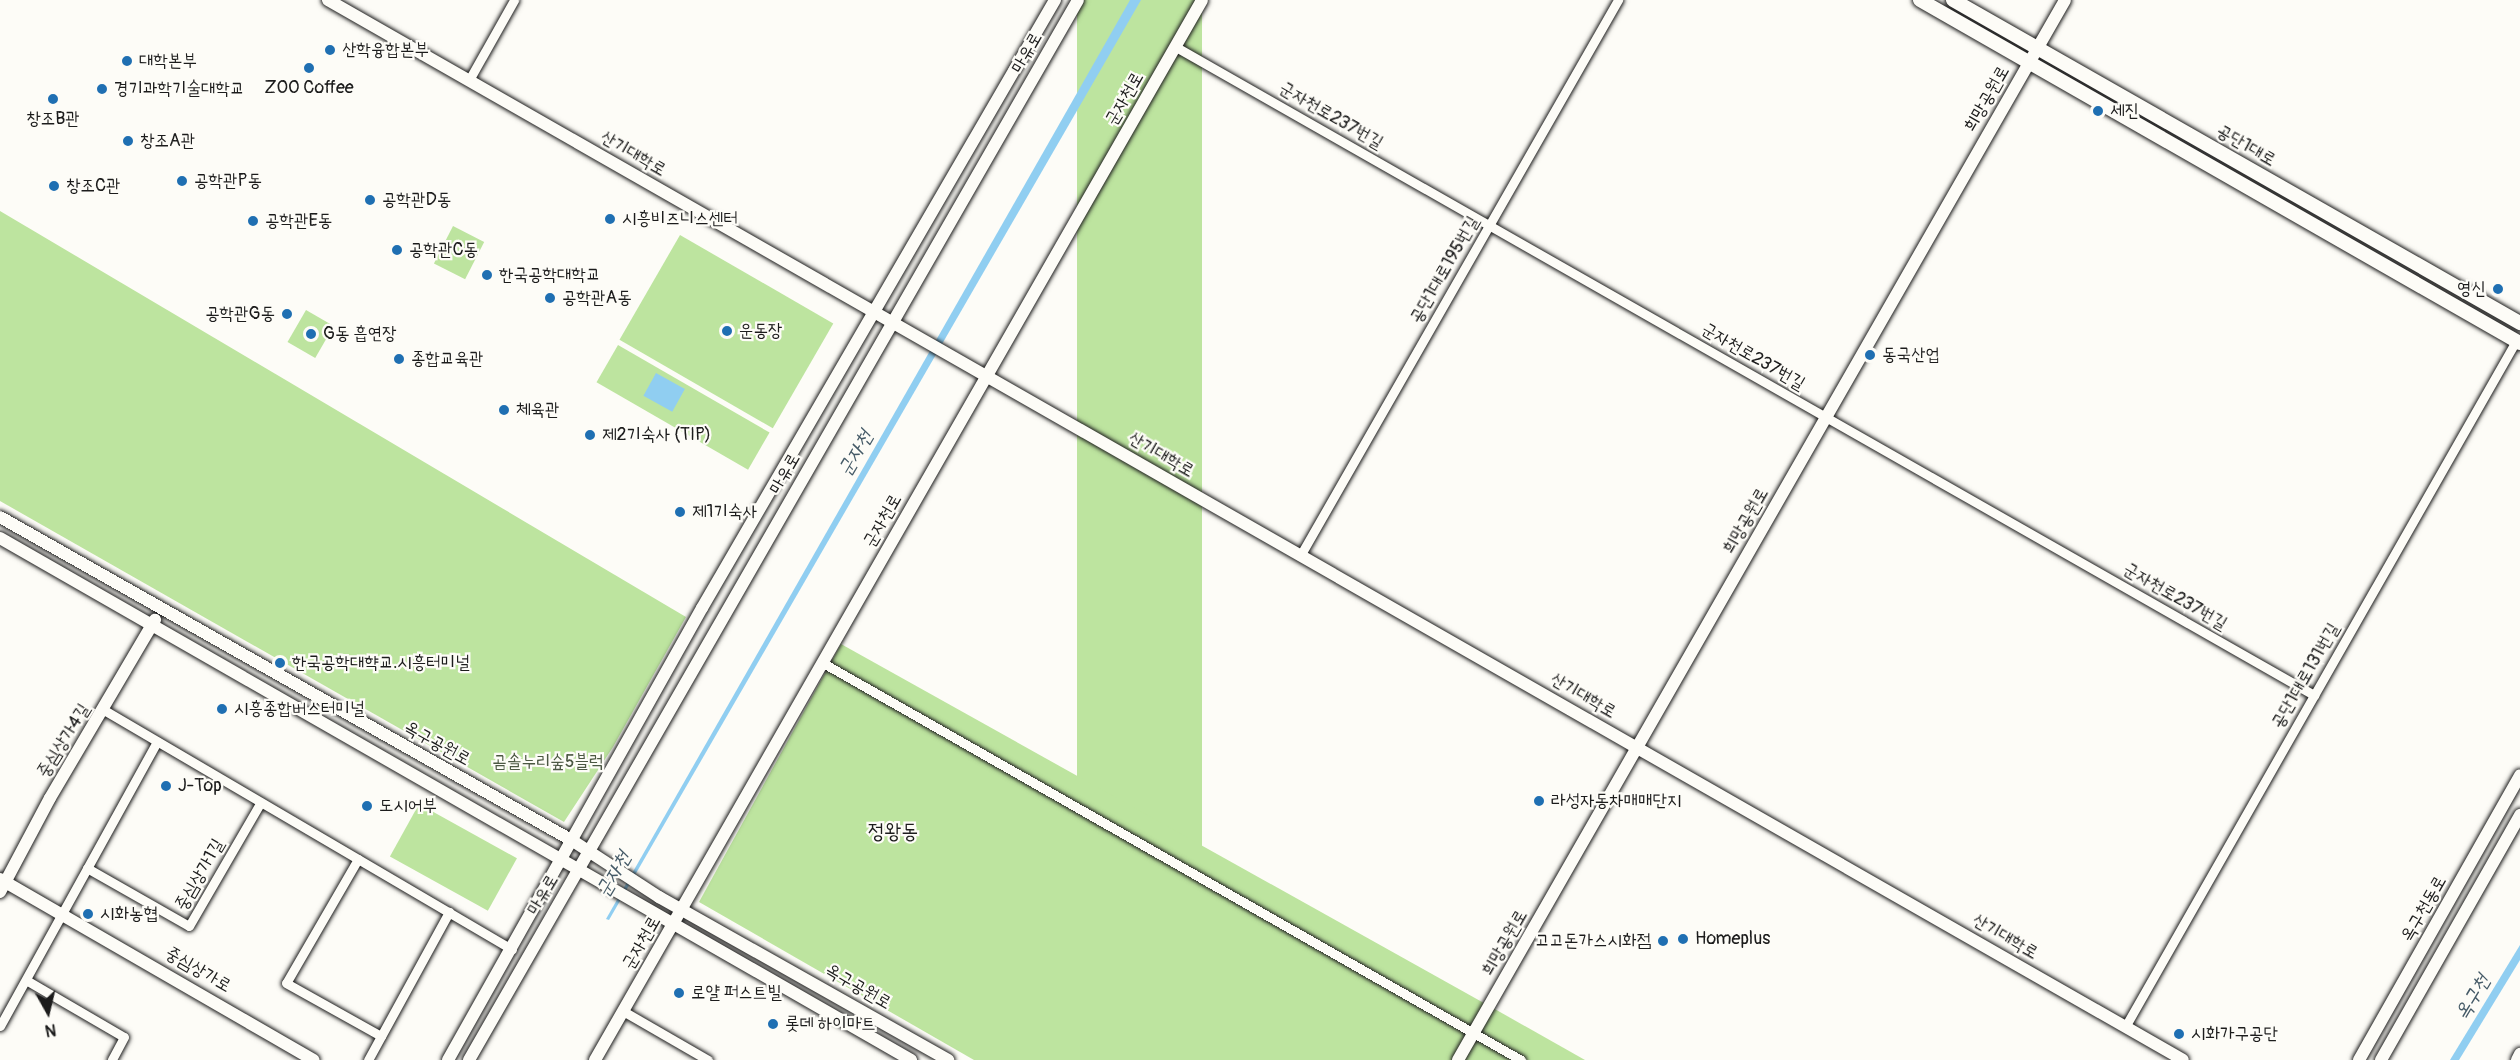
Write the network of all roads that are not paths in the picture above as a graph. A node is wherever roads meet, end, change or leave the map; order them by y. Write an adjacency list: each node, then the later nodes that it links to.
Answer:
1 (328, 0): 13 (street, 산기대학로)
2 (514, 0): 13 (street)
3 (1055, 0): 15 (street, 마유로)
4 (1078, 0): 16 (street, 마유로)
5 (1202, 0): 10 (street, 군자천로)
6 (1618, 0): 14 (street, 공단1대로195번길)
7 (1920, 0): 12 (main road)
8 (1953, 0): 11 (main road, 공단1대로)
9 (2065, 0): 11 (street, 희망공원로)
10 (1176, 47): 14 (street, 군자천로237번길); 19 (street, 군자천로)
11 (2037, 48): 12 (street, 희망공원로); 17 (main road, 공단1대로)
12 (2029, 62): 18 (main road); 20 (street, 희망공원로)
13 (469, 80): 15 (street, 산기대학로)
14 (1489, 225): 20 (street, 군자천로237번길); 23 (street, 공단1대로195번길)
15 (874, 312): 16 (street, 산기대학로); 34 (street, 마유로)
16 (892, 322): 19 (street, 산기대학로); 35 (street, 마유로)
17 (2520, 323)
18 (2518, 342): 27 (street, 공단1대로131번길)
19 (987, 376): 23 (street, 산기대학로); 26 (street, 군자천로)
20 (1826, 417): 27 (street, 군자천로237번길); 30 (street, 희망공원로)
21 (0, 517): 24 (street, 옥구공원로)
22 (0, 538): 25 (street, 옥구공원로)
23 (1300, 556): 30 (street, 산기대학로)
24 (161, 610): 25 (street, 중심상가4길); 34 (street, 옥구공원로)
25 (153, 624): 28 (street, 중심상가4길); 37 (street, 옥구공원로)
26 (823, 663): 41 (street, 군자천로); 50 (street)
27 (2314, 695): 49 (street, 공단1대로131번길)
28 (104, 710): 29 (street); 40 (street, 중심상가4길)
29 (157, 741): 32 (street); 38 (street)
30 (1637, 748): 49 (street, 산기대학로); 50 (street, 희망공원로)
31 (2520, 775): 65 (street, 옥구천동로)
32 (261, 802): 36 (street); 38 (street, 중심상가1길)
33 (2520, 815): 66 (street, 옥구천동로)
34 (573, 841): 35 (street, 옥구공원로); 37 (street, 마유로)
35 (590, 852): 39 (street, 마유로); 41 (street, 옥구공원로)
36 (358, 859): 42 (street); 51 (street)
37 (563, 859): 39 (street, 옥구공원로); 45 (street, 마유로)
38 (87, 868): 43 (street)
39 (581, 868): 44 (street, 옥구공원로); 57 (street, 마유로)
40 (2, 885): 43 (street, 중심상가로)
41 (683, 907): 44 (street, 군자천로); 61 (street, 옥구공원로)
42 (449, 912): 45 (street); 51 (street)
43 (62, 914): 46 (street); 54 (street, 중심상가로)
44 (674, 923): 47 (street, 군자천로); 60 (street, 옥구공원로)
45 (512, 949): 56 (street, 마유로)
46 (26, 980): 48 (street); 53 (street)
47 (623, 1011): 58 (street, 군자천로); 59 (street)
48 (0, 1026)
49 (2125, 1027): 64 (street, 산기대학로)
50 (1474, 1033): 62 (street, 희망공원로); 63 (street)
51 (381, 1036): 55 (street)
52 (2520, 1054): 67 (street)
53 (112, 1060)
54 (314, 1060)
55 (368, 1060)
56 (448, 1060)
57 (470, 1060)
58 (595, 1060)
59 (708, 1060)
60 (911, 1060)
61 (948, 1060)
62 (1458, 1060)
63 (1521, 1060)
64 (2183, 1060)
65 (2359, 1060)
66 (2381, 1060)
67 (2517, 1060)

